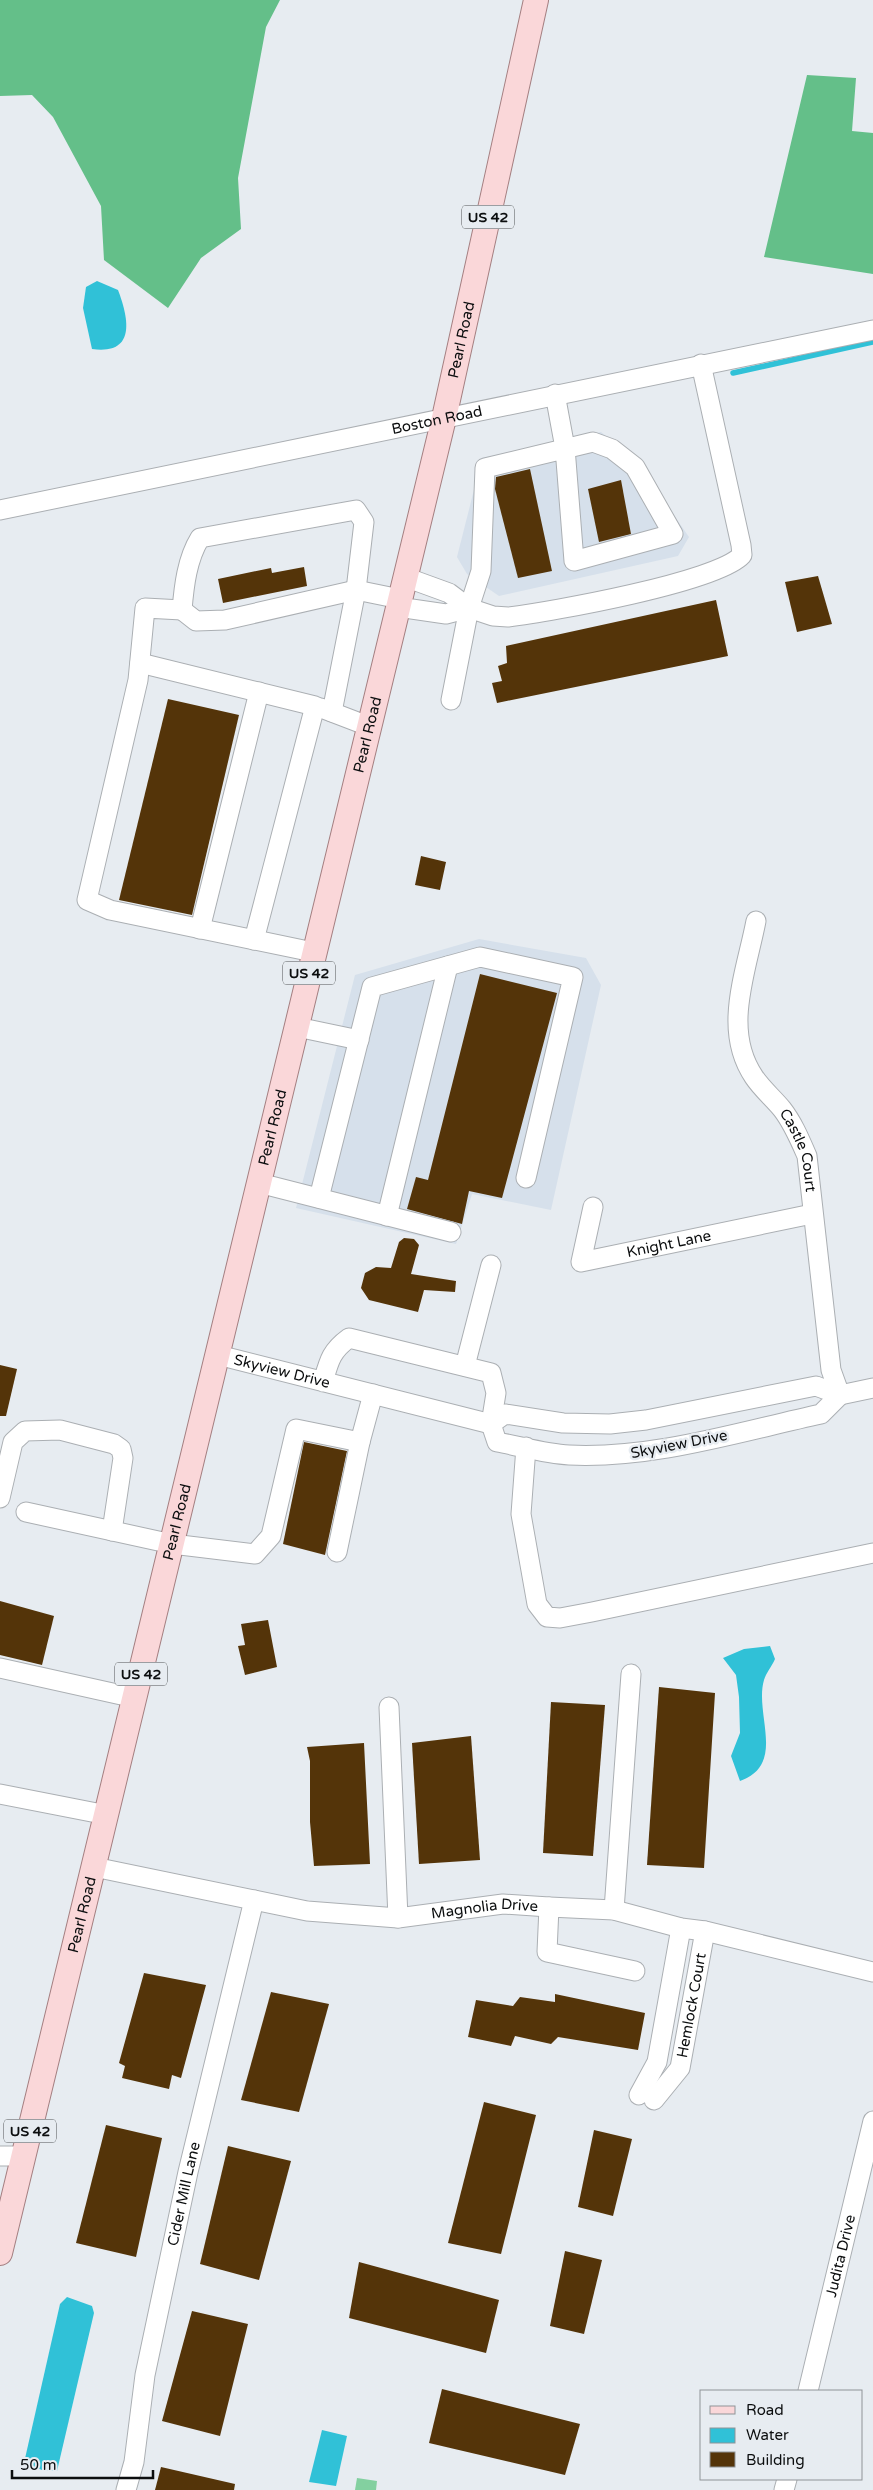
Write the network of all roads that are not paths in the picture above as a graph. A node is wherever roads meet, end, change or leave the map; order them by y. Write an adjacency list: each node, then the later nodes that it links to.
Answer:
1 (536, 0): 5 (main road, Pearl Road / US 42)
2 (873, 330): 3 (street, Boston Road)
3 (701, 364): 4 (street, Boston Road); 11 (street)
4 (555, 394): 5 (street, Boston Road); 6 (street)
5 (444, 418): 7 (street, Boston Road); 8 (main road, Pearl Road / US 42)
6 (565, 448): 6 (street); 11 (street)
7 (0, 510)
8 (405, 577): 10 (main road, Pearl Road / US 42); 11 (street)
9 (356, 590): 10 (street); 12 (street); 12 (street); 16 (street)
10 (399, 603): 11 (street); 17 (main road, Pearl Road / US 42)
11 (469, 608): 15 (street)
12 (182, 610): 13 (street)
13 (140, 663): 14 (street); 19 (street)
14 (259, 692): 16 (street); 19 (street)
15 (450, 700)
16 (324, 709): 17 (street); 20 (street)
17 (368, 726): 21 (main road, Pearl Road / US 42)
18 (756, 922): 29 (street, Castle Court)
19 (200, 929): 20 (street)
20 (254, 940): 21 (street)
21 (313, 952): 23 (main road, Pearl Road / US 42)
22 (448, 966): 24 (street); 25 (street); 30 (street)
23 (297, 1027): 24 (street); 26 (main road, Pearl Road / US 42)
24 (359, 1040): 27 (street)
25 (526, 1178)
26 (259, 1183): 27 (street); 33 (main road, Pearl Road / US 42)
27 (319, 1198): 30 (street)
28 (593, 1207): 29 (street, Knight Lane)
29 (812, 1214): 38 (street, Castle Court)
30 (387, 1216): 31 (street)
31 (451, 1232)
32 (491, 1265): 34 (street)
33 (218, 1355): 35 (street, Skyview Drive); 45 (main road, Pearl Road / US 42)
34 (465, 1366): 35 (street); 39 (street)
35 (324, 1382): 37 (street, Skyview Drive)
36 (873, 1388): 38 (street)
37 (373, 1394): 39 (street, Skyview Drive); 40 (street)
38 (840, 1395): 39 (street, Skyview Drive); 41 (street, Skyview Drive)
39 (491, 1424): 41 (street, Skyview Drive)
40 (360, 1442): 45 (street); 46 (street)
41 (526, 1447): 47 (street)
42 (0, 1498): 44 (street)
43 (26, 1512): 44 (street)
44 (112, 1531): 45 (street)
45 (172, 1544): 50 (main road, Pearl Road / US 42)
46 (336, 1552)
47 (873, 1553)
48 (0, 1668): 50 (street)
49 (630, 1674): 57 (street)
50 (135, 1698): 53 (main road, Pearl Road / US 42)
51 (389, 1707): 58 (street)
52 (0, 1794): 53 (street)
53 (107, 1815): 54 (main road, Pearl Road / US 42)
54 (94, 1867): 55 (street, Magnolia Drive); 65 (main road, Pearl Road / US 42)
55 (254, 1900): 58 (street, Magnolia Drive); 68 (street, Cider Mill Lane)
56 (549, 1907): 57 (street, Magnolia Drive); 58 (street, Magnolia Drive); 61 (street)
57 (614, 1910): 59 (street, Magnolia Drive)
58 (398, 1918)
59 (681, 1928): 60 (street, Magnolia Drive); 60 (street, Hemlock Court)
60 (705, 1932): 62 (street, Magnolia Drive)
61 (635, 1971)
62 (873, 1972)
63 (873, 2121): 67 (street, Judita Drive)
64 (0, 2156): 65 (street)
65 (24, 2156): 66 (main road, Pearl Road / US 42)
66 (0, 2253)
67 (808, 2390)
68 (126, 2490)

